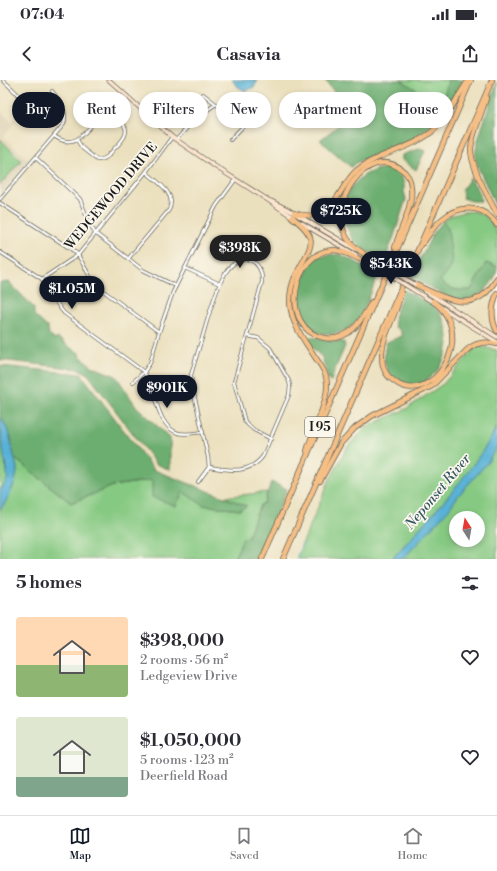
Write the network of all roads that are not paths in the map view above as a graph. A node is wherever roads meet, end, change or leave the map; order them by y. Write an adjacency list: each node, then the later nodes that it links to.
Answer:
1 (3, 80): 6 (street)
2 (109, 80): 11 (main road)
3 (470, 80): 21 (highway); 28 (highway, I 95)
4 (491, 82): 20 (highway); 24 (highway, I 95)
5 (52, 91): 10 (street)
6 (15, 92)
7 (208, 98): 8 (street)
8 (216, 104): 12 (street)
9 (240, 128): 14 (street)
10 (54, 136): 13 (street); 15 (street)
11 (172, 137): 12 (main road); 16 (street, WEDGEWOOD DRIVE)
12 (177, 139): 17 (main road)
13 (77, 140): 13 (street)
14 (230, 140)
15 (36, 158): 18 (street); 23 (street)
16 (146, 172): 23 (street, WEDGEWOOD DRIVE); 29 (street)
17 (235, 180): 21 (main road); 31 (street)
18 (0, 199)
19 (0, 203): 26 (street)
20 (497, 214)
21 (293, 215): 27 (main road); 30 (main road); 50 (highway)
22 (497, 225): 24 (highway)
23 (95, 233): 26 (street, WEDGEWOOD DRIVE); 29 (street)
24 (417, 250): 35 (highway, I 95)
25 (0, 252): 33 (street)
26 (78, 255): 33 (street, WEDGEWOOD DRIVE); 42 (street)
27 (367, 256): 28 (highway); 30 (main road)
28 (393, 258): 39 (highway, I 95)
29 (128, 259): 36 (street)
30 (379, 266): 37 (main road, bridge); 39 (highway)
31 (185, 268): 34 (street); 36 (street)
32 (497, 278): 37 (highway)
33 (42, 279): 46 (street)
34 (220, 284): 43 (street); 48 (street)
35 (402, 285): 40 (highway); 53 (highway, I 95)
36 (176, 286): 42 (street)
37 (413, 287): 40 (main road); 44 (main road)
38 (497, 293): 41 (highway)
39 (378, 294): 50 (highway, I 95)
40 (433, 301): 45 (main road)
41 (497, 331)
42 (159, 332): 46 (street)
43 (247, 336): 49 (street); 49 (street)
44 (497, 337)
45 (497, 343): 53 (highway)
46 (144, 372): 47 (street); 48 (street)
47 (133, 382)
48 (203, 432): 51 (street)
49 (271, 439): 51 (street)
50 (303, 466): 54 (highway, I 95)
51 (209, 468): 52 (street)
52 (198, 482)
53 (310, 496): 55 (highway, I 95)
54 (262, 559)
55 (283, 559)

